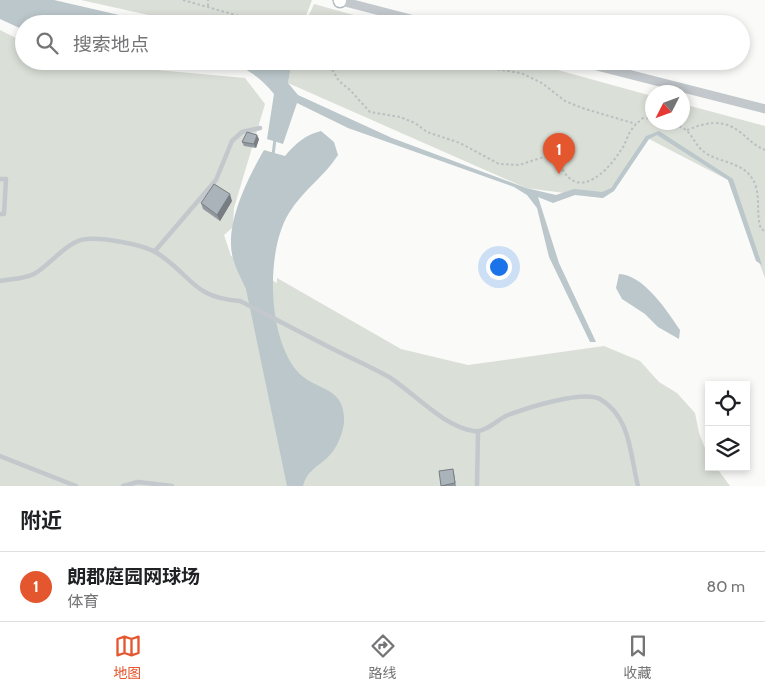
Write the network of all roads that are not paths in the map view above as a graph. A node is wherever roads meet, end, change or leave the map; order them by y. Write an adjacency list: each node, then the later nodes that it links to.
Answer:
1 (339, 0): 2 (street)
2 (396, 15)
3 (612, 70): 4 (street)
4 (765, 109)
5 (260, 128): 8 (lane)
6 (0, 179): 7 (lane)
7 (0, 214)
8 (155, 252): 9 (lane); 10 (lane)
9 (0, 281)
10 (478, 432): 15 (lane); 16 (lane)
11 (0, 456): 12 (lane)
12 (76, 486)
13 (123, 486): 14 (lane)
14 (172, 486)
15 (477, 486)
16 (638, 486)

